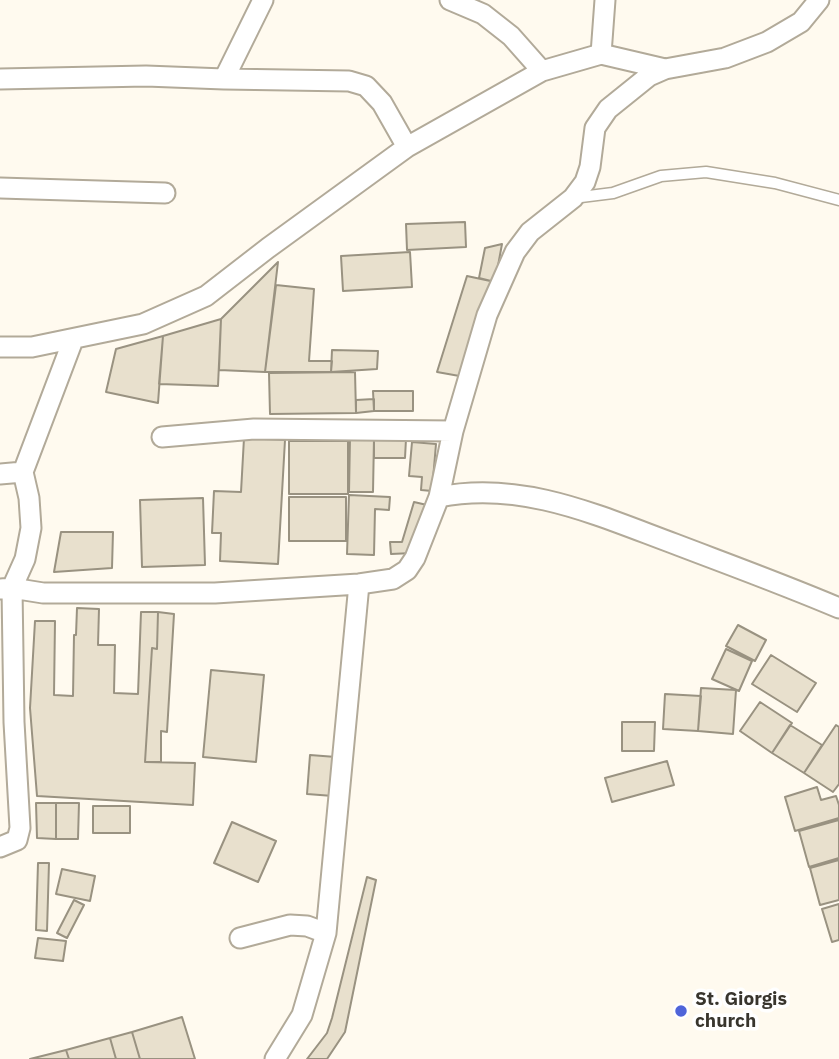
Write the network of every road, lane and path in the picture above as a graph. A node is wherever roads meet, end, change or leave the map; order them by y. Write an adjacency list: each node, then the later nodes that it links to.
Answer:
1 (262, 0): 9 (street)
2 (450, 0): 7 (street)
3 (605, 0): 5 (street)
4 (819, 0): 6 (street)
5 (601, 54): 6 (street); 7 (street)
6 (665, 69): 13 (street)
7 (542, 71): 10 (street)
8 (0, 79): 9 (street)
9 (224, 79): 10 (street)
10 (407, 147): 15 (street)
11 (0, 188): 12 (street)
12 (164, 193)
13 (573, 198): 14 (lane); 17 (street)
14 (839, 200)
15 (73, 340): 16 (street); 19 (street)
16 (0, 348)
17 (453, 431): 18 (street); 21 (street)
18 (162, 437)
19 (23, 472): 20 (street); 23 (street)
20 (0, 474)
21 (439, 497): 22 (street); 24 (street)
22 (359, 584): 23 (street); 27 (street)
23 (6, 588): 25 (street)
24 (839, 608)
25 (7, 723): 26 (street)
26 (0, 847)
27 (326, 933): 28 (street); 29 (street)
28 (240, 938)
29 (275, 1059)

